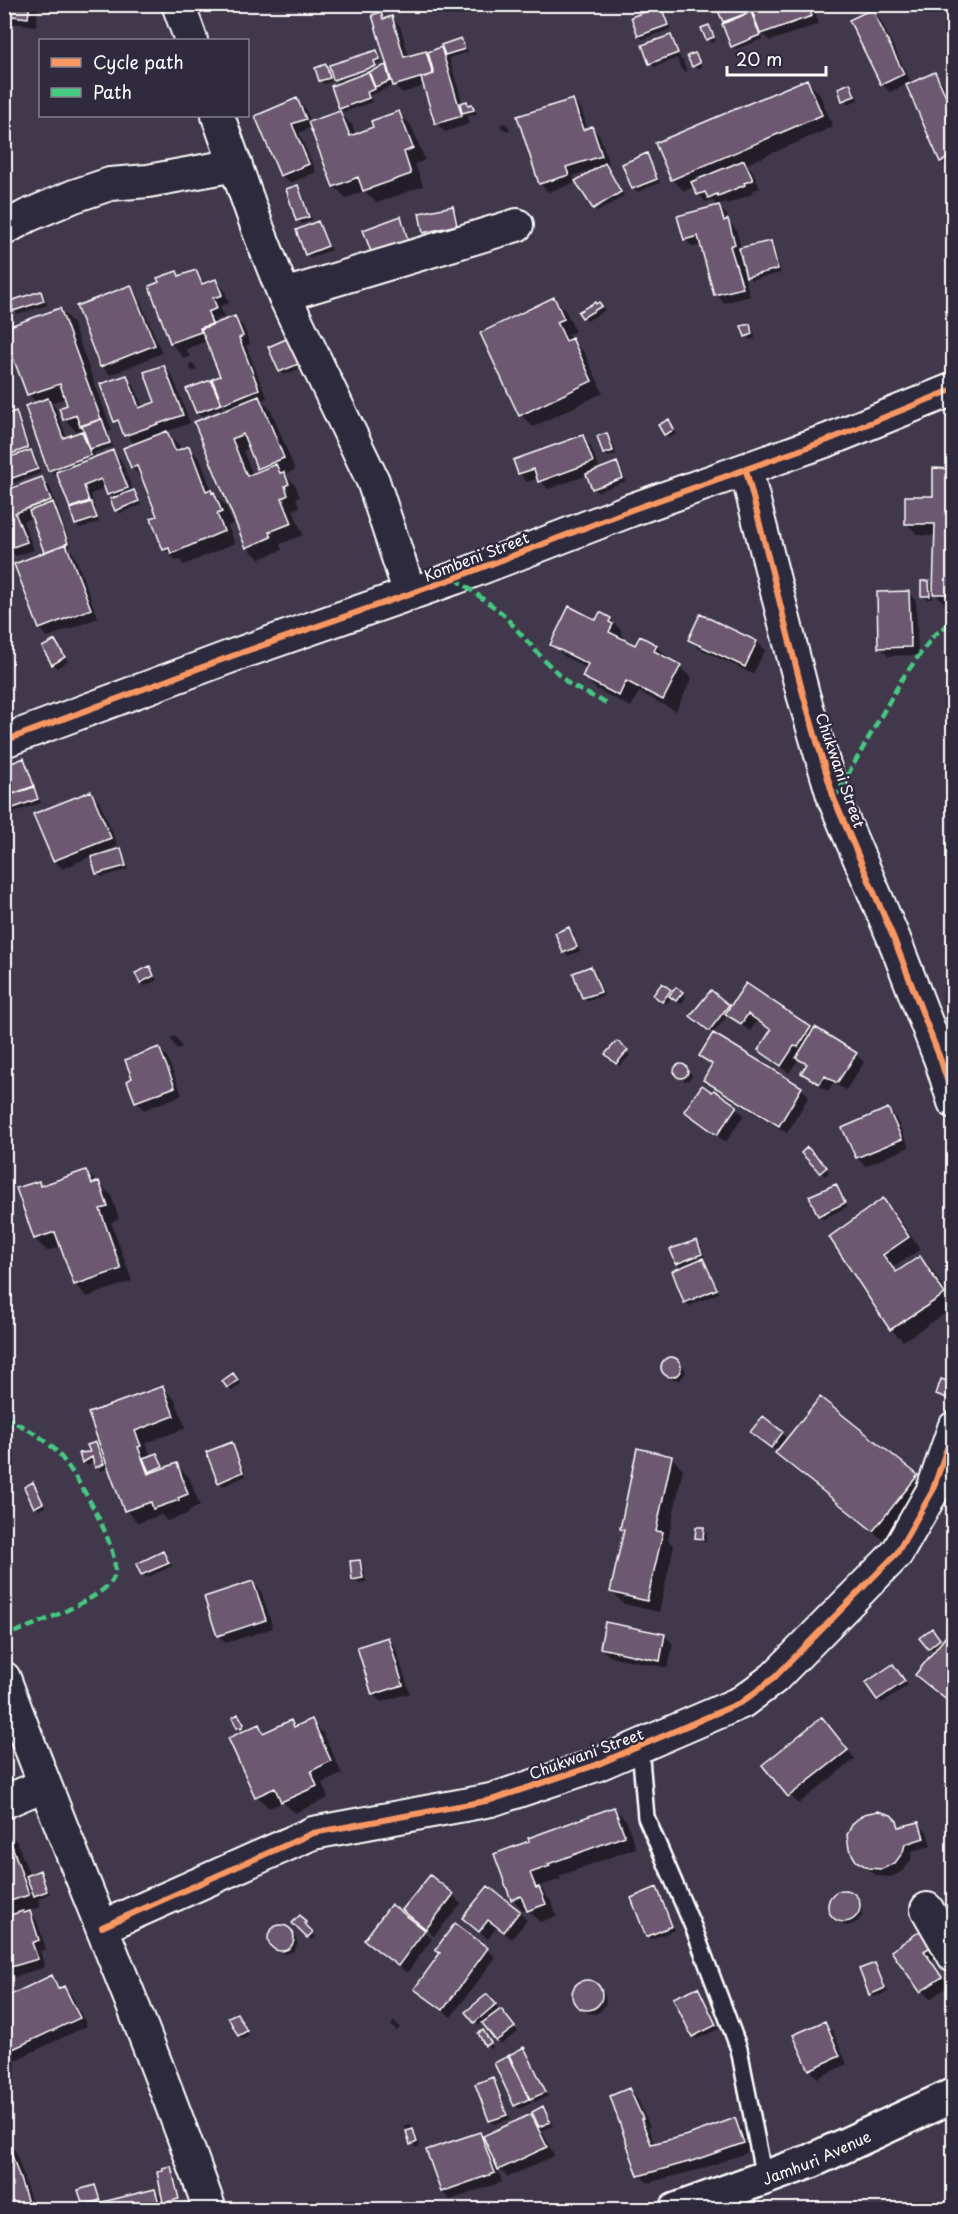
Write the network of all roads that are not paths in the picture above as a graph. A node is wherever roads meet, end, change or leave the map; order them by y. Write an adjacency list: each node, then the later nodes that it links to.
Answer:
1 (178, 4): 2 (street)
2 (191, 39)
3 (218, 117): 4 (street)
4 (236, 165): 6 (street); 7 (street)
5 (517, 225): 7 (street)
6 (4, 229)
7 (284, 295): 10 (street)
8 (954, 389): 9 (street, Kombeni Street)
9 (746, 470): 10 (street, Kombeni Street); 12 (street, Chukwani Street)
10 (410, 594): 11 (street, Kombeni Street)
11 (4, 741)
12 (954, 1102)
13 (954, 1428): 15 (street, Chukwani Street)
14 (4, 1678): 16 (street)
15 (640, 1747): 19 (street, Chukwani Street); 22 (lane)
16 (44, 1785): 17 (street); 19 (street)
17 (4, 1802)
18 (927, 1909): 20 (street)
19 (102, 1927): 23 (street)
20 (954, 1956)
21 (954, 2094): 22 (street, Jamhuri Avenue)
22 (764, 2178): 24 (street, Jamhuri Avenue)
23 (210, 2210)
24 (676, 2210)

